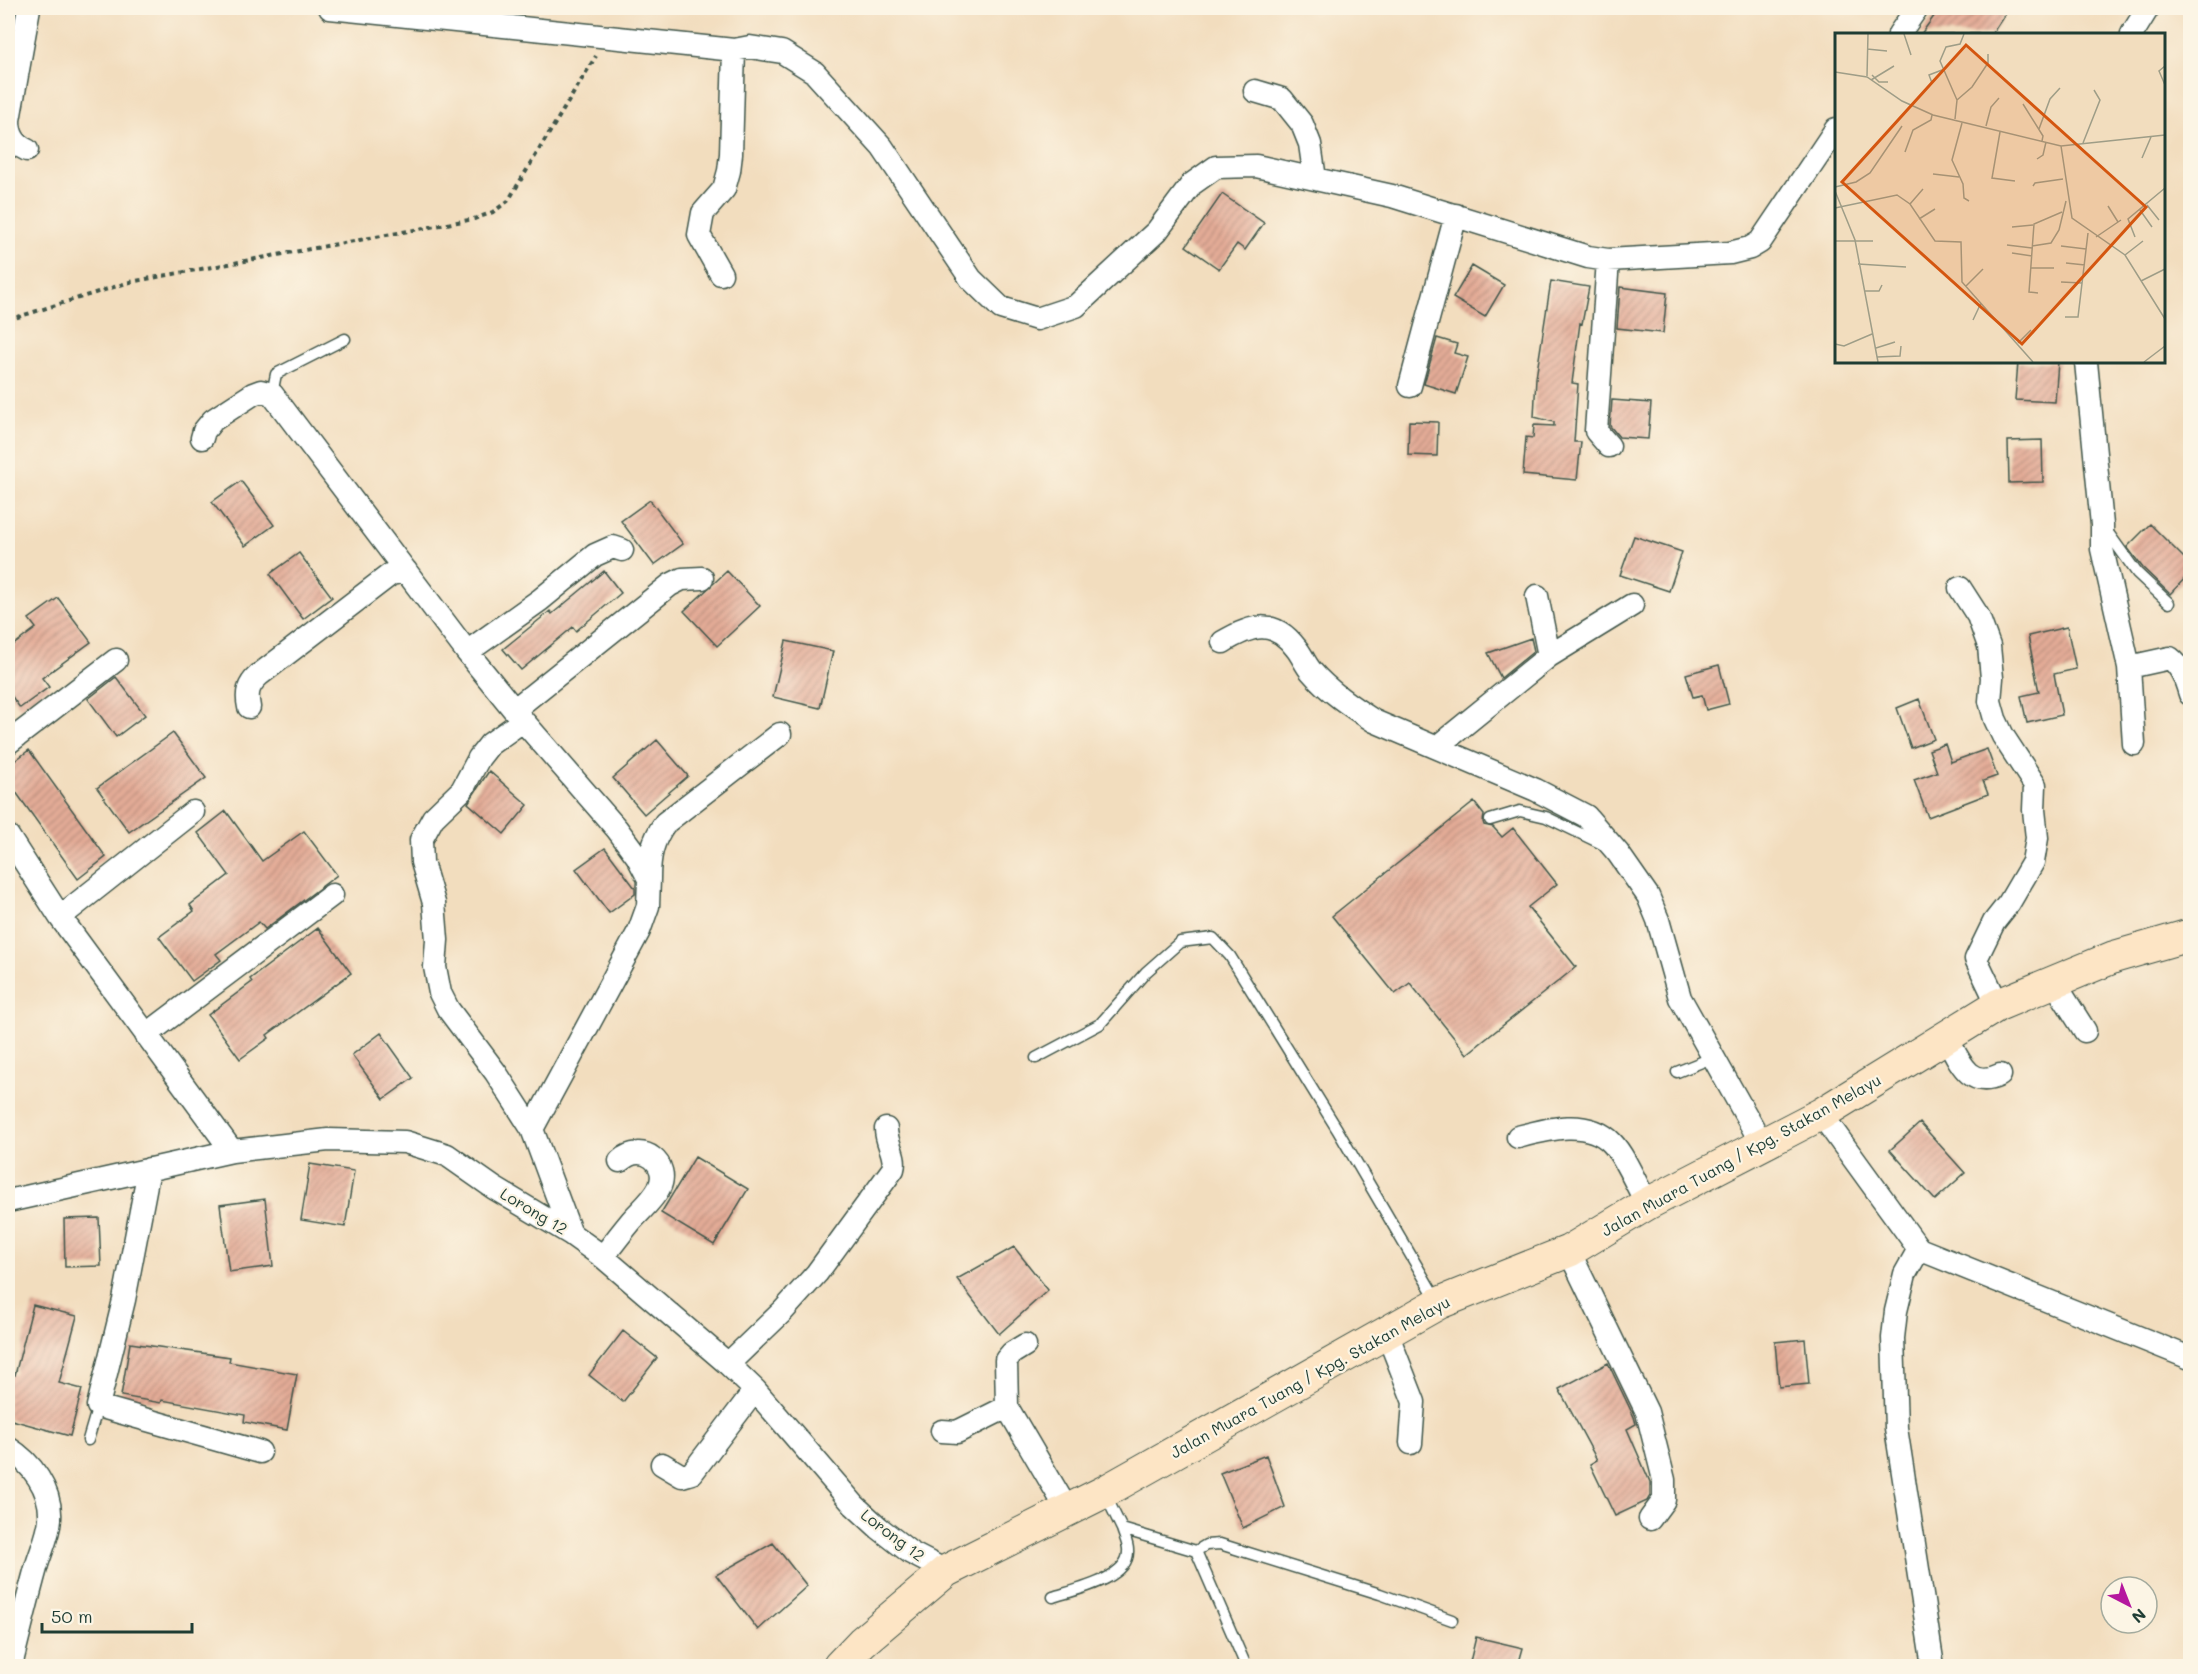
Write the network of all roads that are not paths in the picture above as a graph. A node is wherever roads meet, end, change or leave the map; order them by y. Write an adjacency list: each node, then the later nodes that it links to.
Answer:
1 (29, 8): 12 (street)
2 (330, 8): 5 (street)
3 (1917, 8): 7 (street)
4 (2148, 8): 8 (street)
5 (376, 10): 6 (street)
6 (520, 17): 9 (street)
7 (1900, 33)
8 (2133, 33)
9 (734, 50): 13 (street); 16 (street)
10 (1255, 91): 13 (street)
11 (1835, 130): 15 (street)
12 (27, 150)
13 (1315, 179): 14 (street)
14 (1456, 215): 15 (street); 19 (street)
15 (1608, 261): 22 (street)
16 (721, 274)
17 (345, 339): 20 (lane)
18 (2086, 363): 23 (street)
19 (1410, 386)
20 (272, 394): 21 (street); 25 (street)
21 (202, 438)
22 (1609, 446)
23 (2102, 525): 29 (lane); 35 (street)
24 (622, 550): 32 (street)
25 (406, 571): 32 (street); 37 (street)
26 (702, 578): 38 (street)
27 (1960, 588): 52 (street)
28 (1537, 596): 33 (street)
29 (2169, 603)
30 (1632, 605): 33 (street)
31 (1223, 642): 42 (street)
32 (467, 652): 38 (street)
33 (1549, 656): 42 (street)
34 (116, 660): 40 (street)
35 (2129, 667): 36 (street); 41 (street)
36 (2190, 694)
37 (249, 707)
38 (520, 716): 47 (street); 61 (street)
39 (780, 734): 47 (street)
40 (8, 743)
41 (2134, 744)
42 (1437, 747): 46 (street)
43 (193, 812): 49 (street)
44 (1490, 820): 46 (lane)
45 (8, 836): 49 (street)
46 (1618, 853): 56 (street)
47 (649, 879): 61 (street)
48 (332, 895): 54 (street)
49 (60, 916): 54 (street)
50 (2190, 935): 51 (main road, Jalan Muara Tuang / Kpg. Stakan Melayu)
51 (2054, 982): 52 (main road, Jalan Muara Tuang / Kpg. Stakan Melayu); 53 (street)
52 (1998, 1005): 55 (main road, Jalan Muara Tuang / Kpg. Stakan Melayu)
53 (2085, 1031)
54 (146, 1035): 65 (street)
55 (1947, 1038): 59 (street); 60 (main road, Jalan Muara Tuang / Kpg. Stakan Melayu)
56 (1715, 1056): 58 (lane); 64 (street)
57 (1036, 1058): 74 (lane)
58 (1677, 1072)
59 (2000, 1075)
60 (1821, 1114): 64 (main road, Jalan Muara Tuang / Kpg. Stakan Melayu); 71 (street)
61 (532, 1129): 70 (street)
62 (886, 1129): 78 (street)
63 (1518, 1137): 69 (street)
64 (1762, 1144): 69 (main road, Jalan Muara Tuang / Kpg. Stakan Melayu)
65 (232, 1151): 67 (street, Lorong 12); 70 (street, Lorong 12)
66 (620, 1161): 73 (street)
67 (149, 1169): 68 (street, Lorong 12); 80 (street)
68 (8, 1201)
69 (1647, 1204): 72 (main road, Jalan Muara Tuang / Kpg. Stakan Melayu)
70 (571, 1234): 73 (street, Lorong 12)
71 (1919, 1249): 77 (street); 100 (street)
72 (1569, 1251): 74 (main road, Jalan Muara Tuang / Kpg. Stakan Melayu); 90 (street)
73 (603, 1257): 78 (street, Lorong 12)
74 (1438, 1303): 75 (main road, Jalan Muara Tuang / Kpg. Stakan Melayu)
75 (1388, 1333): 84 (street); 88 (main road, Jalan Muara Tuang / Kpg. Stakan Melayu)
76 (1025, 1345): 81 (street)
77 (2190, 1358)
78 (728, 1364): 79 (street, Lorong 12)
79 (755, 1390): 87 (street); 93 (street, Lorong 12)
80 (98, 1406): 83 (lane); 86 (street)
81 (1007, 1407): 82 (street); 89 (street)
82 (942, 1431)
83 (88, 1440)
84 (1411, 1443)
85 (8, 1448): 95 (street)
86 (260, 1452)
87 (662, 1464)
88 (1104, 1492): 89 (main road, Jalan Muara Tuang / Kpg. Stakan Melayu); 91 (lane)
89 (1068, 1511): 93 (main road, Jalan Muara Tuang / Kpg. Stakan Melayu)
90 (1650, 1519)
91 (1122, 1529): 92 (lane); 94 (lane)
92 (1196, 1551): 96 (lane); 99 (lane)
93 (946, 1572): 98 (main road, Jalan Muara Tuang / Kpg. Stakan Melayu)
94 (1053, 1597)
95 (15, 1610): 97 (street)
96 (1452, 1620)
97 (11, 1666)
98 (839, 1666)
99 (1246, 1666)
100 (1934, 1666)

